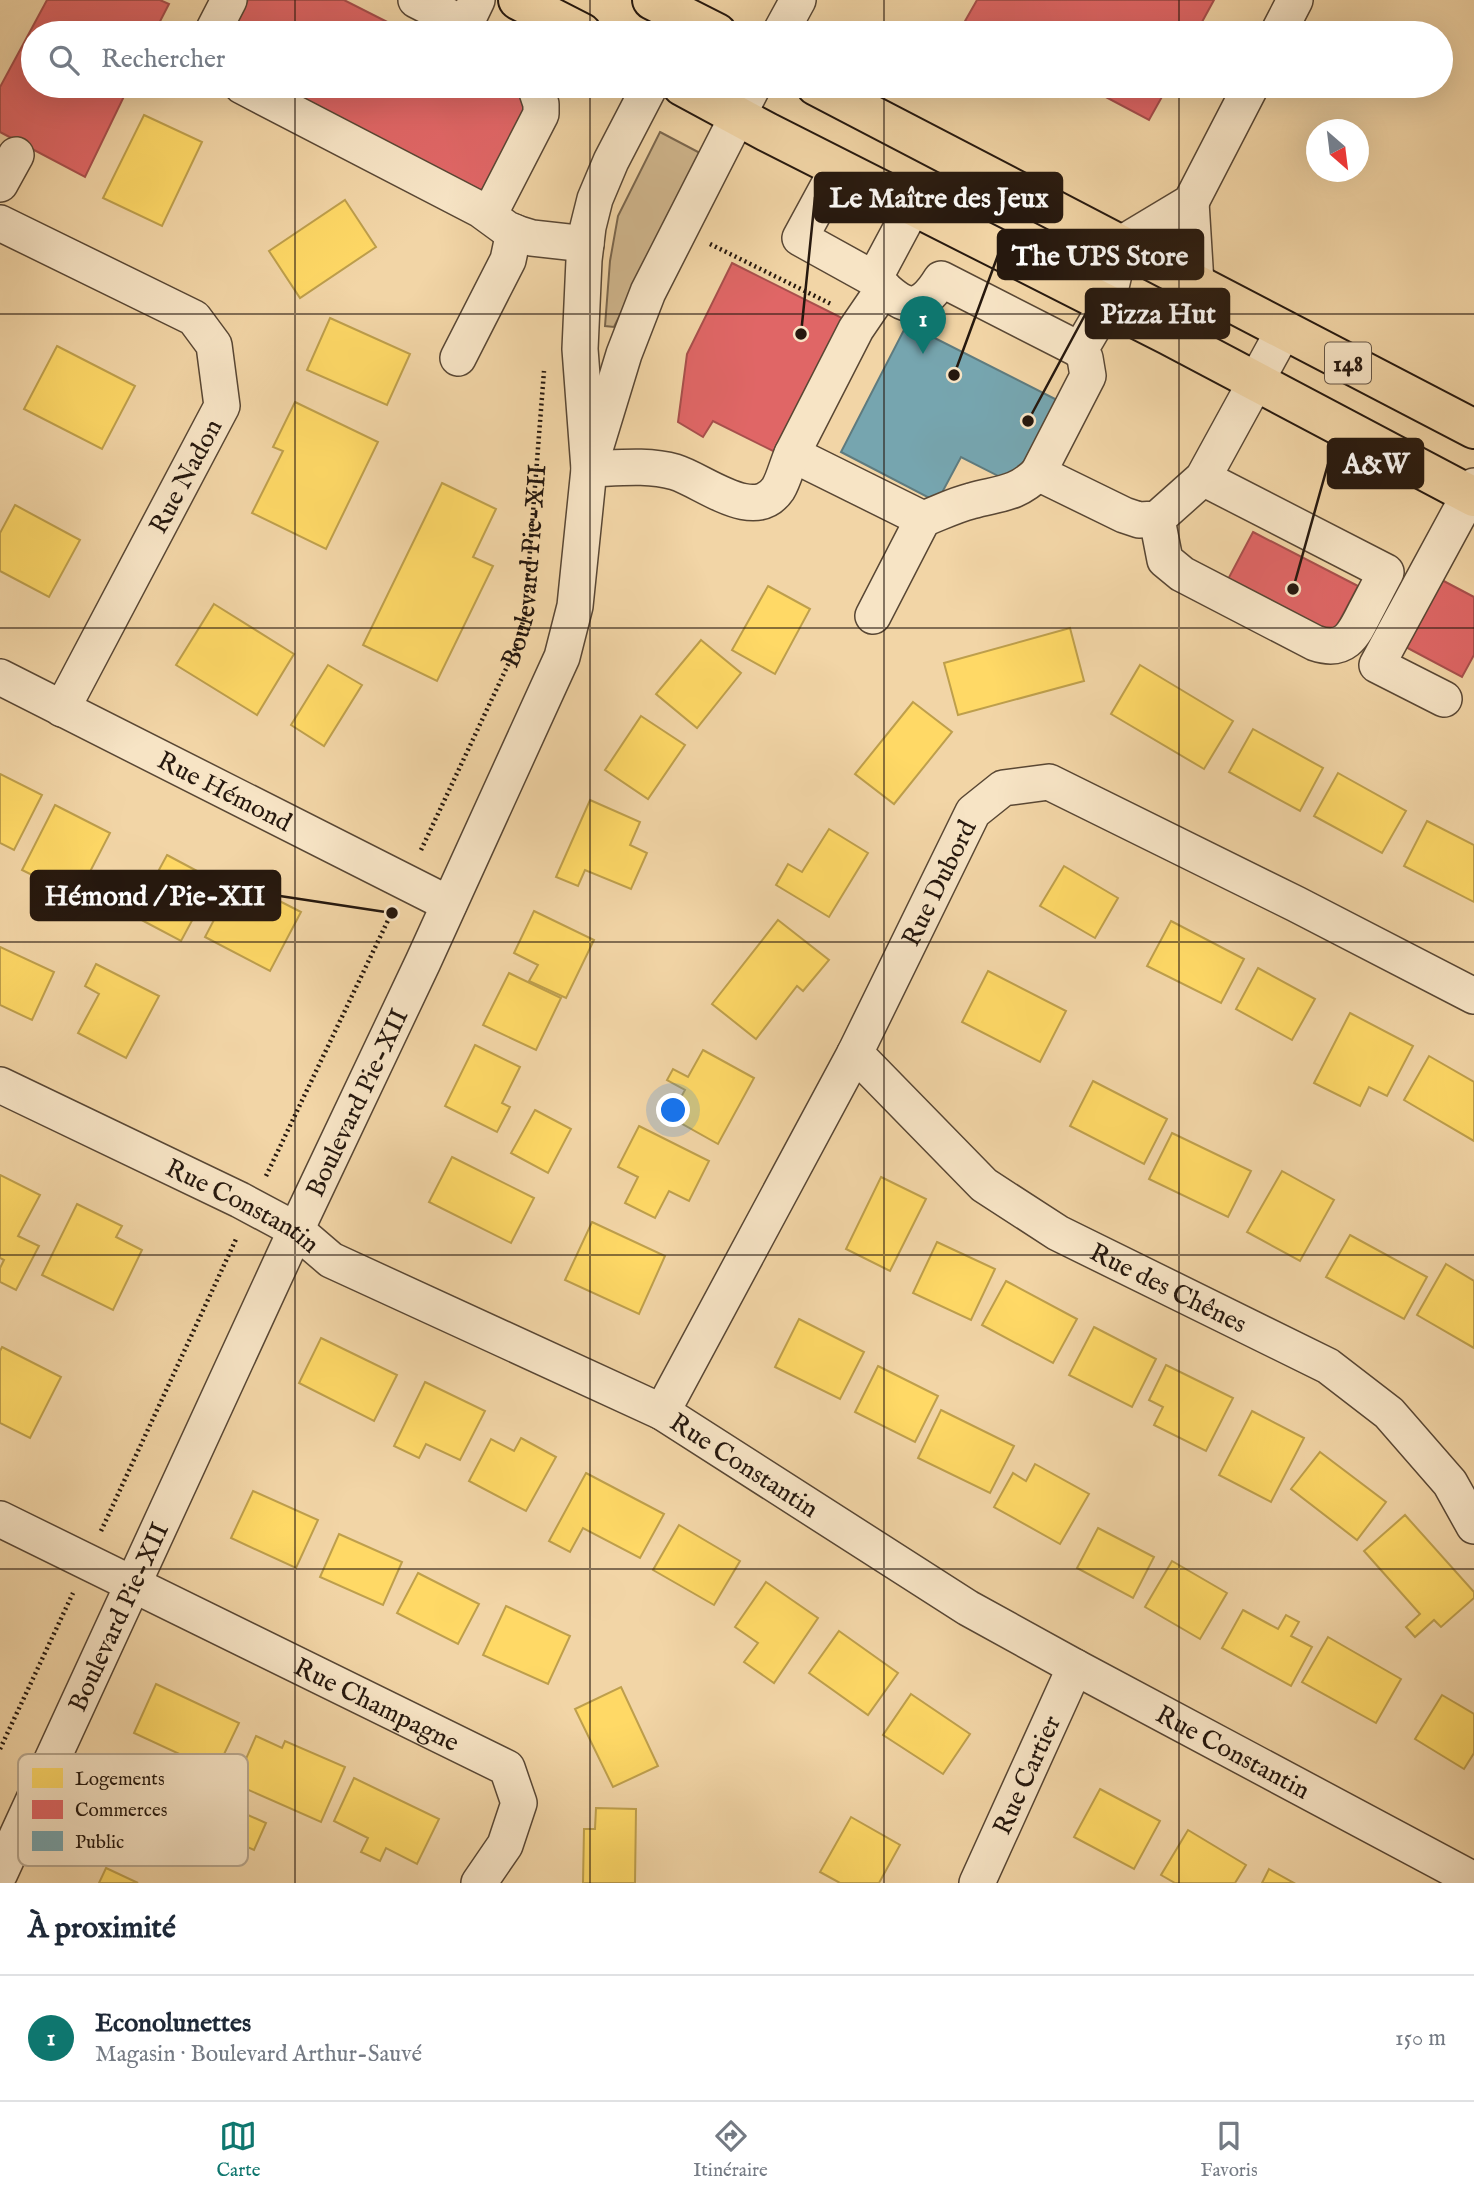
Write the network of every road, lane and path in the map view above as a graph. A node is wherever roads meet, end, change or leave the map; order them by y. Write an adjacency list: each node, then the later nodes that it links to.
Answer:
1 (229, 0): 8 (street)
2 (416, 0): 7 (street)
3 (798, 0): 11 (street)
4 (1295, 0): 12 (street)
5 (675, 12): 10 (main road)
6 (529, 15): 9 (main road)
7 (474, 19)
8 (218, 21)
9 (547, 21)
10 (693, 21)
11 (787, 21)
12 (1284, 21)
13 (265, 98): 23 (street)
14 (539, 98): 23 (street)
15 (644, 98): 26 (street, Boulevard Pie-XII)
16 (839, 98): 27 (main road, 148)
17 (1245, 98): 20 (street)
18 (745, 101): 19 (main road, 148); 41 (street, Boulevard Pie-XII)
19 (838, 167): 21 (main road, 148); 29 (street)
20 (1191, 202): 27 (street); 30 (street)
21 (914, 206): 25 (main road, 148); 29 (street)
22 (0, 223): 51 (street, Rue Nadon)
23 (502, 224): 26 (street); 36 (street)
24 (699, 238): 32 (path)
25 (978, 239): 28 (street); 31 (main road, 148)
26 (586, 244): 41 (street, Boulevard Pie-XII)
27 (1121, 244): 30 (main road, 148); 31 (street)
28 (941, 279): 29 (street); 35 (street)
29 (879, 284): 40 (street)
30 (1196, 284): 33 (main road, 148); 34 (street)
31 (1107, 304): 34 (main road, 148); 35 (street)
32 (834, 306)
33 (1284, 330): 38 (street); 39 (main road, 148)
34 (1168, 335): 38 (main road, 148)
35 (1080, 350): 42 (street)
36 (458, 358)
37 (544, 365): 52 (path, Boulevard Pie-XII)
38 (1255, 381): 43 (street); 44 (main road, 148)
39 (1474, 429)
40 (792, 454): 41 (street); 45 (street)
41 (589, 469): 53 (street, Boulevard Pie-XII)
42 (1038, 473): 45 (street); 46 (street)
43 (1203, 478): 46 (street); 46 (street)
44 (1472, 492): 47 (street)
45 (923, 519): 48 (street)
46 (1157, 519)
47 (1462, 539): 50 (street)
48 (873, 616)
49 (0, 677): 51 (street, Rue Hémond)
50 (1444, 699)
51 (62, 709): 53 (street, Rue Hémond)
52 (424, 844)
53 (449, 904): 59 (street, Boulevard Pie-XII)
54 (392, 913): 58 (path, Boulevard Pie-XII)
55 (1474, 996): 56 (street, Rue Dubord)
56 (855, 1053): 61 (street, Rue Dubord); 63 (street, Rue des Chênes)
57 (0, 1085): 59 (street, Rue Constantin)
58 (261, 1186)
59 (296, 1230): 61 (street, Rue Constantin); 66 (street, Boulevard Pie-XII)
60 (237, 1237): 64 (path, Boulevard Pie-XII)
61 (662, 1412): 67 (street, Rue Constantin)
62 (0, 1519): 66 (street, Rue Champagne)
63 (1474, 1526)
64 (99, 1535)
65 (78, 1583): 68 (path, Boulevard Pie-XII)
66 (134, 1583): 69 (street, Boulevard Pie-XII); 73 (street, Rue Champagne)
67 (1075, 1667): 72 (street, Rue Constantin); 74 (street, Rue Cartier)
68 (0, 1749)
69 (55, 1754)
70 (18, 1834): 71 (street, Boulevard Pie-XII)
71 (0, 1873)
72 (1474, 1880)
73 (479, 1883)
74 (977, 1883)

